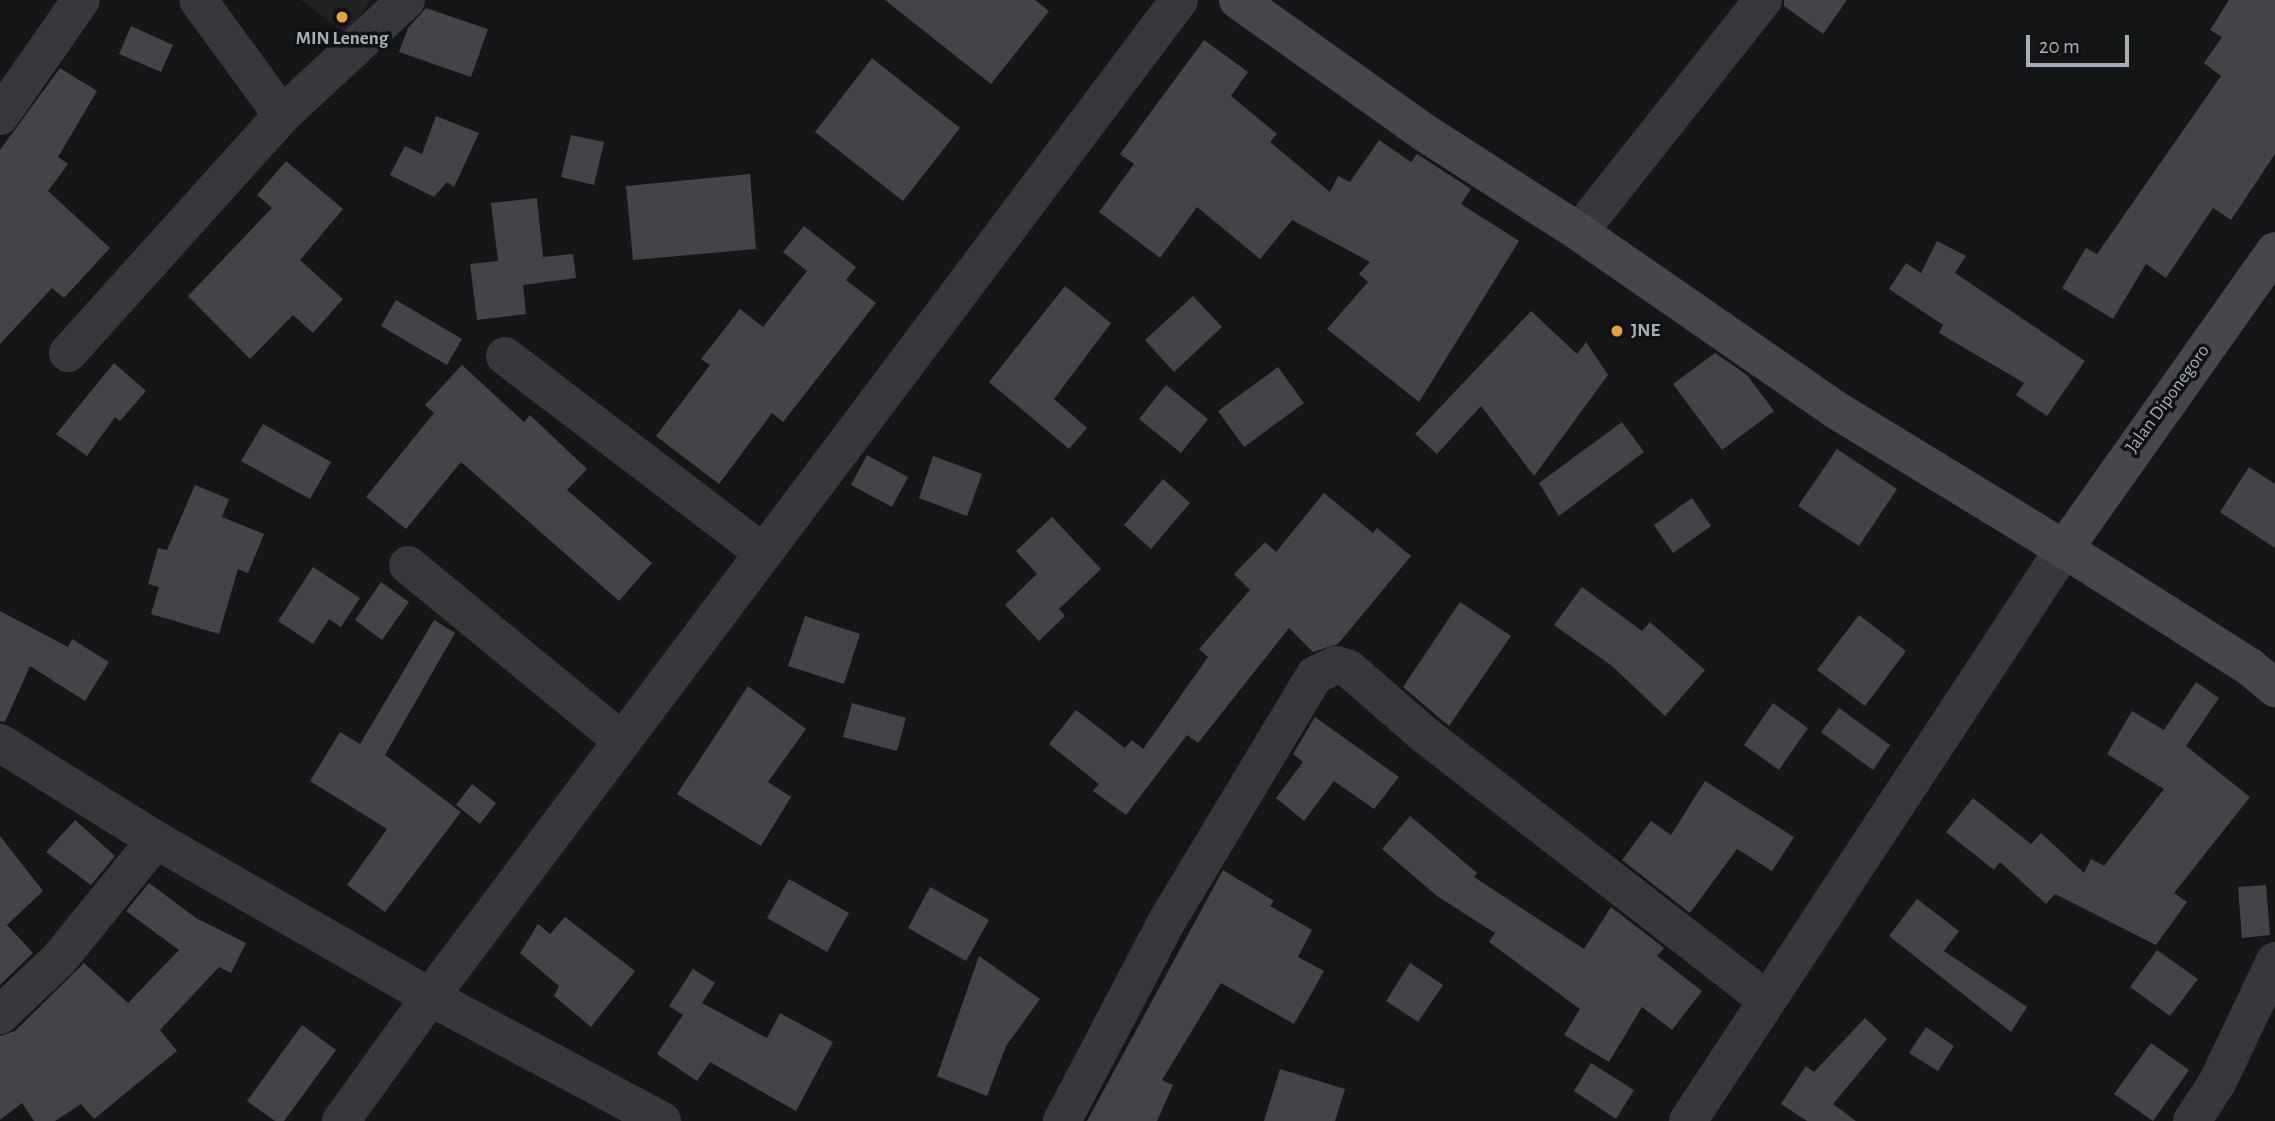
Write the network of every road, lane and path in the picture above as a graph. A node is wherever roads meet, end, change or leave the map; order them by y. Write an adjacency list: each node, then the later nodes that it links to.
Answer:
1 (81, 0): 8 (street)
2 (198, 0): 7 (street)
3 (406, 0): 7 (street)
4 (1179, 0): 14 (street)
5 (1238, 0): 9 (main road)
6 (1763, 0): 9 (street)
7 (282, 115): 11 (street)
8 (0, 116)
9 (1579, 232): 13 (main road)
10 (2275, 251): 13 (main road, Jalan Diponegoro)
11 (68, 353)
12 (505, 356): 14 (street)
13 (2064, 549): 16 (main road); 22 (street)
14 (762, 552): 17 (street)
15 (408, 565): 17 (street)
16 (2275, 688)
17 (621, 740): 21 (street)
18 (0, 743): 19 (street)
19 (156, 841): 21 (street); 23 (street)
20 (2275, 961): 28 (street)
21 (430, 996): 24 (street); 25 (street)
22 (1765, 999): 26 (street); 27 (street)
23 (0, 1015)
24 (341, 1121)
25 (662, 1121)
26 (1062, 1121)
27 (1688, 1121)
28 (2192, 1121)

